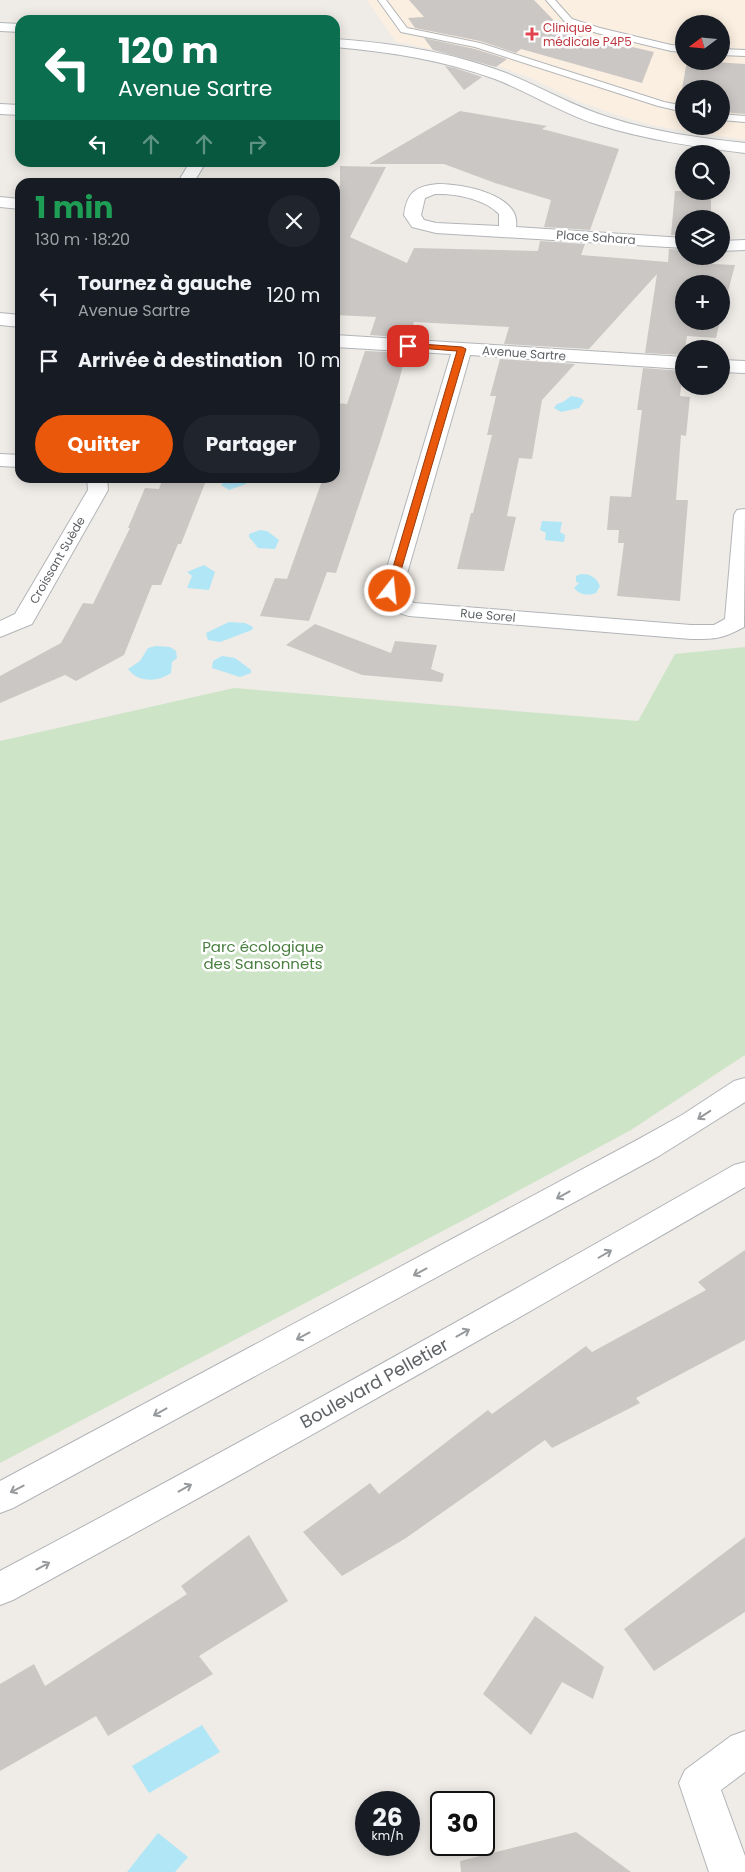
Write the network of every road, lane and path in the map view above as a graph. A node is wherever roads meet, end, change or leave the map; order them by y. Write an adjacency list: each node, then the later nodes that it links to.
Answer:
1 (382, 0): 9 (lane)
2 (550, 0): 6 (lane)
3 (0, 27): 4 (street)
4 (15, 28)
5 (340, 43): 14 (street)
6 (675, 48)
7 (730, 52): 8 (lane)
8 (745, 53)
9 (675, 108)
10 (0, 109): 11 (street)
11 (15, 110)
12 (730, 118): 13 (lane)
13 (745, 119)
14 (745, 148)
15 (195, 167): 16 (street)
16 (188, 178)
17 (0, 202): 18 (street)
18 (15, 204)
19 (508, 231): 19 (street, Place Sahara); 20 (street, Place Sahara)
20 (675, 242)
21 (745, 245): 22 (street)
22 (730, 246)
23 (0, 319): 24 (street)
24 (15, 320)
25 (340, 341): 26 (street, Avenue Sartre)
26 (462, 349): 27 (street, Avenue Sartre); 33 (street, Rue Sorel)
27 (675, 362)
28 (730, 366): 29 (street)
29 (745, 367)
30 (0, 460): 31 (street)
31 (15, 461)
32 (97, 483): 34 (street, Croissant Suède)
33 (745, 516)
34 (0, 630)
35 (745, 1088): 37 (street, one-way to 37)
36 (745, 1173): 38 (street, Boulevard Pelletier, one-way to 36)
37 (0, 1498)
38 (0, 1589)
39 (745, 1749): 40 (street)
40 (730, 1872)

